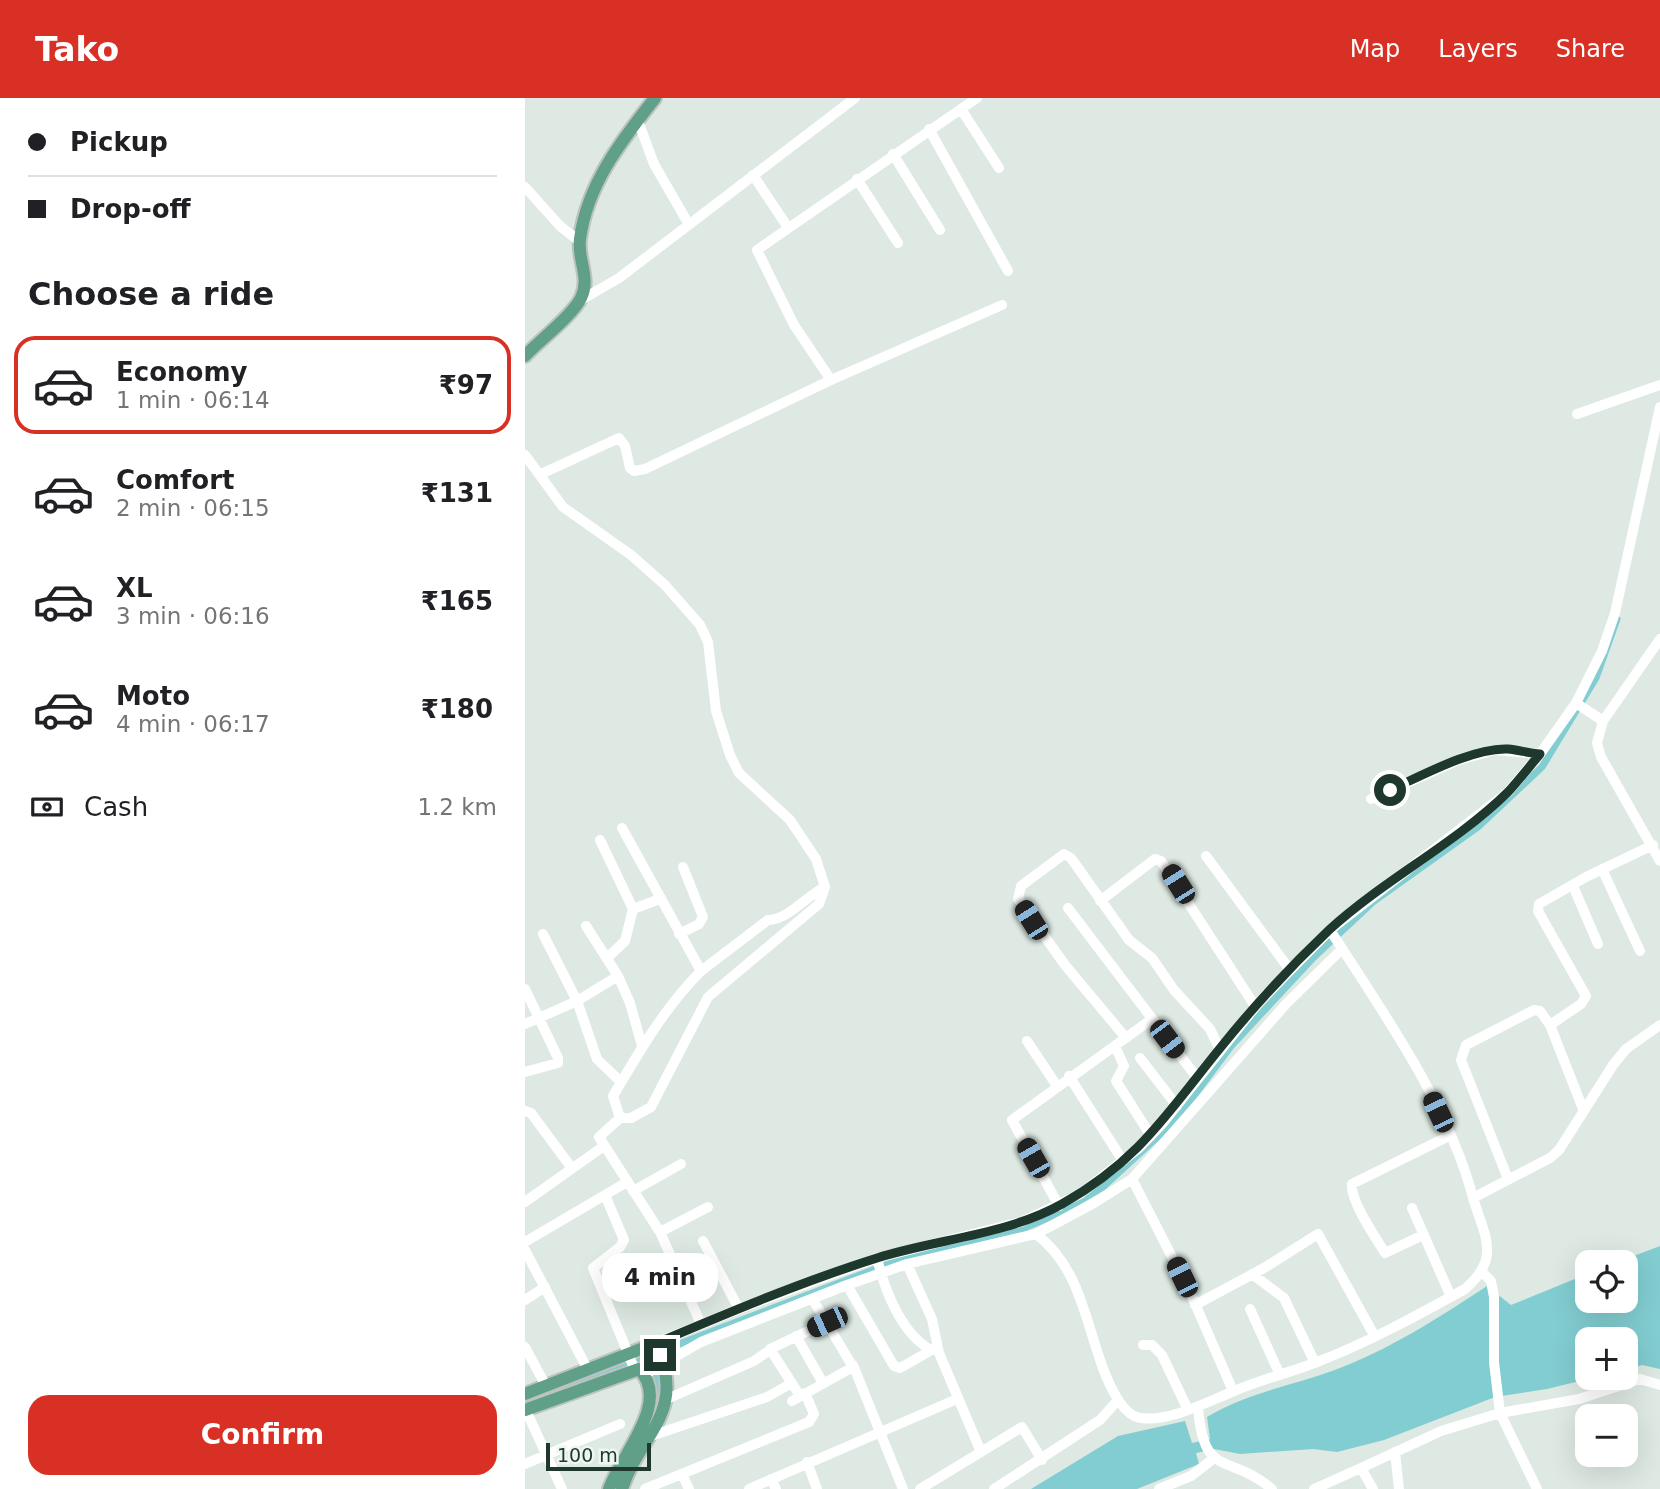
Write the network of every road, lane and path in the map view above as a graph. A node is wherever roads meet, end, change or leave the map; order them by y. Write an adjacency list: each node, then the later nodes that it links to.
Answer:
1 (655, 98): 5 (main road)
2 (855, 98): 9 (street)
3 (977, 98): 4 (street)
4 (961, 109): 6 (street); 8 (street)
5 (638, 121): 12 (street); 15 (main road)
6 (929, 129): 7 (street); 17 (street)
7 (893, 154): 10 (street); 14 (street)
8 (999, 168)
9 (753, 175): 12 (street); 13 (street)
10 (857, 179): 13 (street); 16 (street)
11 (525, 187): 15 (street)
12 (688, 223): 18 (street)
13 (787, 226): 21 (street)
14 (940, 230)
15 (579, 241): 18 (main road)
16 (898, 243)
17 (1008, 271)
18 (581, 300): 20 (main road)
19 (1002, 305): 21 (street)
20 (525, 356)
21 (831, 380): 26 (street)
22 (1660, 385): 24 (street)
23 (1660, 407): 28 (street)
24 (1577, 414)
25 (525, 455): 26 (street)
26 (541, 474): 40 (street)
27 (1660, 639): 29 (street)
28 (1579, 704): 29 (street); 30 (street)
29 (1603, 721): 34 (street)
30 (1540, 754): 31 (street); 46 (street)
31 (1371, 799)
32 (622, 828): 41 (street)
33 (600, 840): 44 (street)
34 (1653, 845): 36 (street); 38 (street)
35 (1206, 856): 53 (street)
36 (1660, 861)
37 (683, 867): 48 (street)
38 (1602, 869): 39 (street); 51 (street)
39 (1573, 886): 49 (street); 63 (street)
40 (825, 887): 54 (street); 78 (street)
41 (660, 899): 44 (street); 48 (street)
42 (1100, 901): 58 (street); 64 (street); 68 (street)
43 (1068, 908): 60 (street)
44 (633, 909): 52 (street)
45 (586, 926): 52 (street)
46 (1330, 930): 50 (street); 53 (street)
47 (543, 934): 57 (street)
48 (679, 934): 54 (street)
49 (1598, 944)
50 (1340, 946): 80 (street); 85 (street)
51 (1640, 951)
52 (607, 958): 55 (street)
53 (1290, 970): 58 (street)
54 (701, 971): 66 (street)
55 (618, 976): 57 (street); 66 (street)
56 (525, 989): 59 (street)
57 (577, 1001): 59 (street); 73 (street)
58 (1255, 1006): 68 (street)
59 (538, 1018): 61 (street); 70 (street)
60 (1152, 1019): 64 (street); 72 (street)
61 (525, 1024)
62 (1660, 1024): 76 (street)
63 (1550, 1025): 76 (street); 86 (street)
64 (1126, 1038): 67 (street)
65 (1027, 1041): 74 (street)
66 (642, 1046): 73 (street)
67 (1115, 1046): 71 (street); 79 (street)
68 (1219, 1048): 72 (street)
69 (1140, 1058): 75 (street)
70 (525, 1072)
71 (1069, 1076): 74 (street); 82 (street)
72 (1198, 1079): 75 (street)
73 (621, 1082): 78 (street)
74 (1057, 1086): 91 (street)
75 (1177, 1106): 79 (street)
76 (1583, 1109): 86 (street)
77 (525, 1111): 84 (street)
78 (620, 1118): 81 (street)
79 (1151, 1136): 82 (street)
80 (1449, 1136): 89 (street); 96 (street)
81 (604, 1146): 84 (street); 87 (street)
82 (1123, 1161): 91 (street)
83 (681, 1164): 87 (street)
84 (571, 1167): 90 (street)
85 (1132, 1179): 95 (street); 110 (street)
86 (1508, 1180): 89 (street)
87 (630, 1186): 88 (street); 94 (street)
88 (605, 1195): 98 (street); 121 (street)
89 (1473, 1198): 102 (street)
90 (525, 1202)
91 (1059, 1206): 100 (street)
92 (708, 1207): 94 (street)
93 (1412, 1208): 96 (street)
94 (660, 1232): 114 (street)
95 (1036, 1234): 101 (street); 135 (street)
96 (1423, 1235): 107 (street)
97 (702, 1241): 111 (street)
98 (525, 1242)
99 (525, 1250): 106 (street)
100 (877, 1260): 103 (street); 111 (street)
101 (907, 1264): 103 (street); 119 (street)
102 (1482, 1272): 107 (street); 138 (street)
103 (881, 1273): 105 (street); 119 (street)
104 (1252, 1274): 110 (street); 115 (street); 122 (street)
105 (847, 1285): 109 (street); 119 (street)
106 (545, 1287): 108 (street); 124 (street)
107 (1451, 1297): 115 (street)
108 (525, 1300)
109 (813, 1300): 113 (street); 121 (street)
110 (1195, 1305): 130 (street)
111 (739, 1309): 114 (street)
112 (1249, 1309): 125 (street)
113 (827, 1322): 116 (street); 123 (street)
114 (701, 1324): 121 (street)
115 (1374, 1335): 122 (street)
116 (796, 1336): 120 (street); 127 (street)
117 (1143, 1345): 137 (street)
118 (525, 1347): 129 (street)
119 (934, 1349): 134 (street)
120 (770, 1350): 126 (street); 133 (street)
121 (646, 1361): 124 (main road); 133 (main road); 136 (main road); 153 (main road)
122 (1315, 1363): 125 (street)
123 (853, 1365): 127 (street); 140 (street)
124 (587, 1370): 129 (main road)
125 (1280, 1375): 130 (street)
126 (792, 1383): 132 (street); 141 (street)
127 (823, 1383): 132 (street)
128 (1660, 1385): 138 (street)
129 (546, 1386): 131 (main road)
130 (1233, 1391): 137 (street)
131 (525, 1394)
132 (799, 1396): 150 (street)
133 (667, 1399): 141 (main road)
134 (957, 1399): 140 (street); 142 (street)
135 (1118, 1399): 137 (street); 146 (street)
136 (525, 1409): 144 (street)
137 (1193, 1409): 145 (street)
138 (1500, 1413): 143 (street); 167 (street)
139 (620, 1424): 144 (street)
140 (881, 1429): 147 (street); 159 (street)
141 (651, 1436): 154 (main road)
142 (981, 1452): 146 (street); 160 (street)
143 (1395, 1452): 149 (street); 166 (street)
144 (547, 1454): 148 (street); 152 (street)
145 (1213, 1459): 162 (street); 163 (street)
146 (1042, 1460): 161 (street)
147 (807, 1462): 151 (street); 158 (street)
148 (525, 1464)
149 (1361, 1468): 164 (street); 165 (street)
150 (683, 1474): 155 (street); 156 (street)
151 (774, 1484): 157 (street)
152 (561, 1489)
153 (609, 1489)
154 (622, 1489)
155 (645, 1489)
156 (689, 1489)
157 (749, 1489)
158 (817, 1489)
159 (903, 1489)
160 (920, 1489)
161 (994, 1489)
162 (1160, 1489)
163 (1272, 1489)
164 (1314, 1489)
165 (1373, 1489)
166 (1399, 1489)
167 (1537, 1489)

